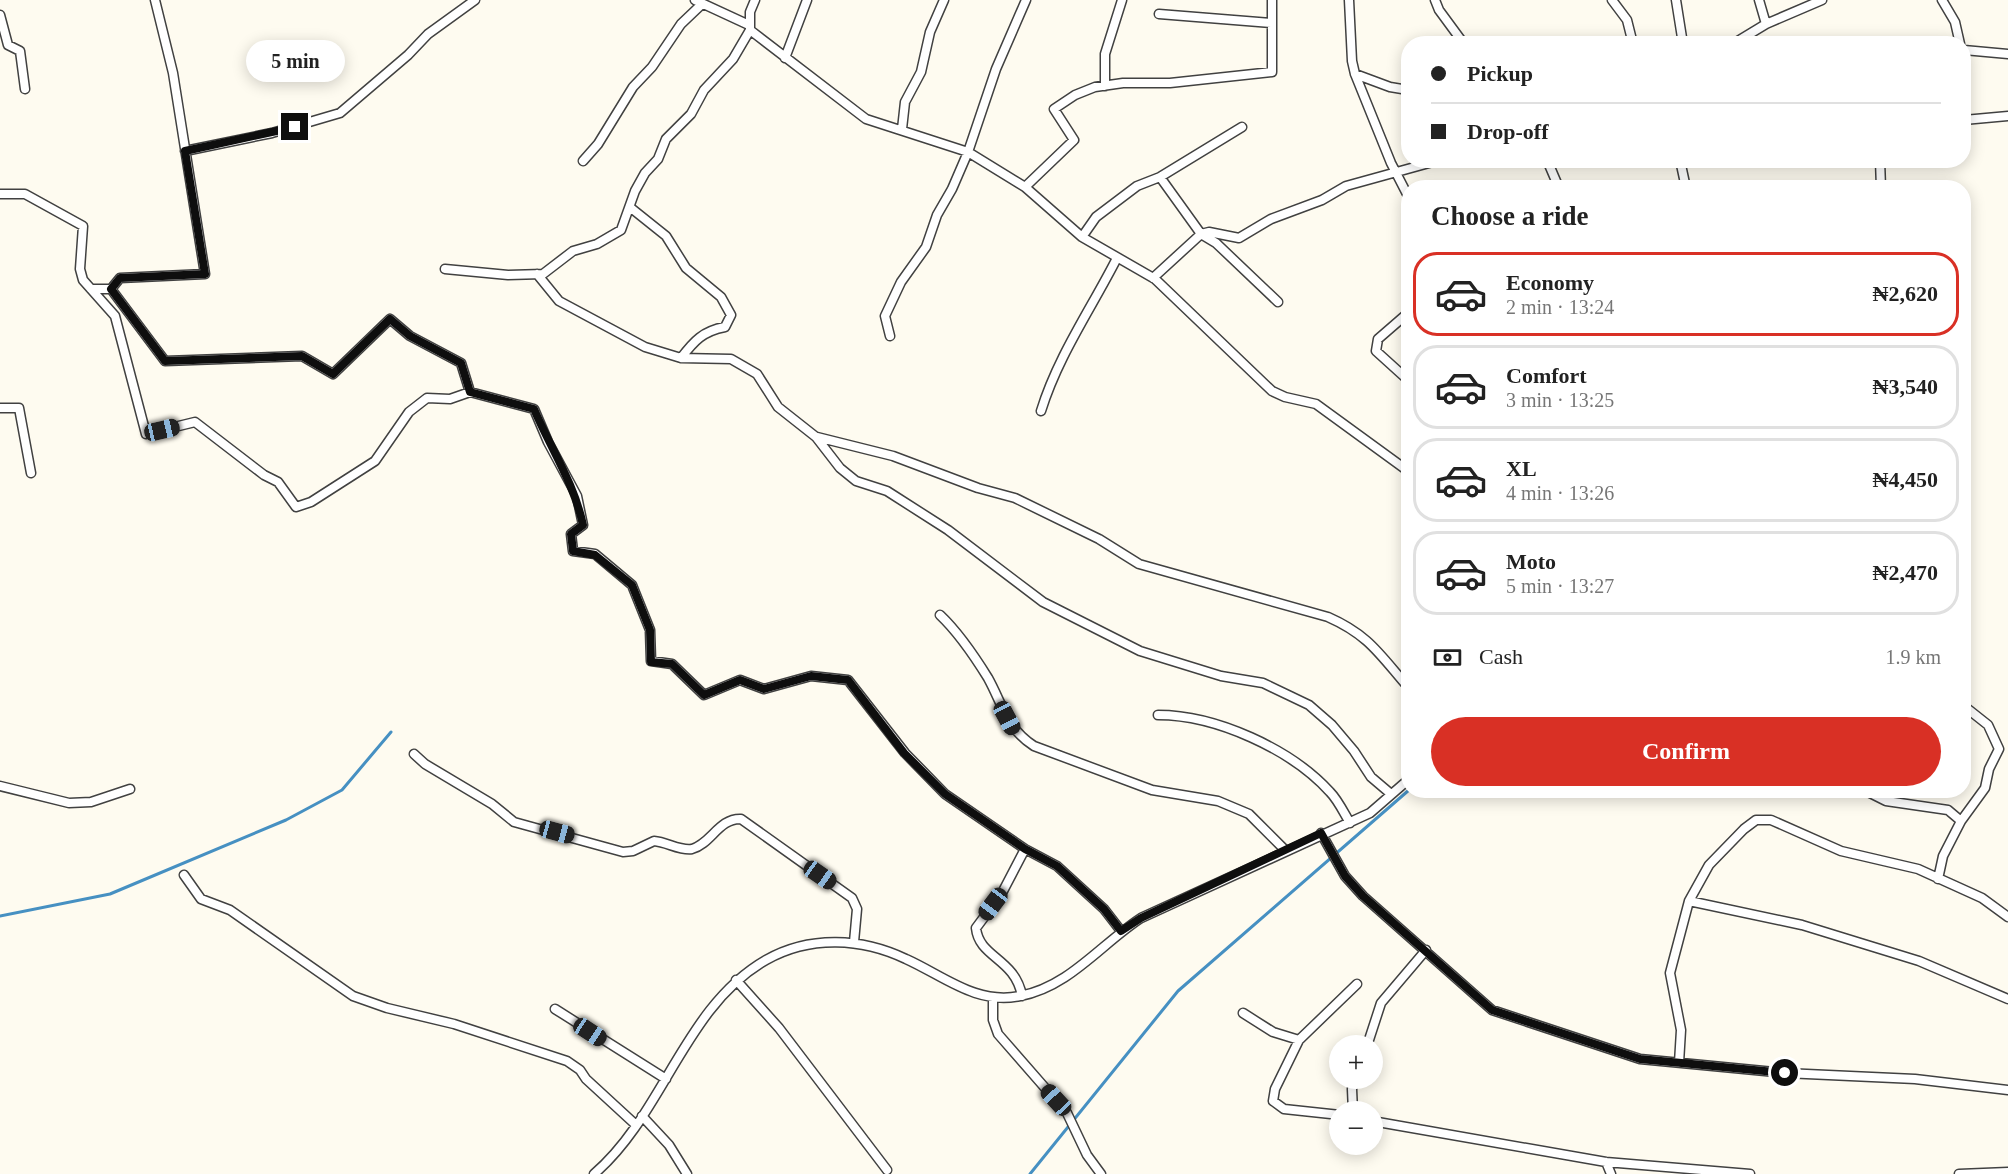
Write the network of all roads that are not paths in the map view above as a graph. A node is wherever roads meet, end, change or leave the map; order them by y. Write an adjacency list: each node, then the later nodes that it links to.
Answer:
1 (155, 0): 38 (street)
2 (475, 0): 38 (street)
3 (756, 0): 21 (street)
4 (807, 0): 29 (street)
5 (944, 0): 37 (street)
6 (1026, 0): 39 (street)
7 (1122, 0): 31 (street)
8 (1272, 0): 19 (street)
9 (1349, 0): 30 (street)
10 (1435, 0): 22 (street)
11 (1612, 0): 23 (street)
12 (1676, 0): 24 (street)
13 (1759, 0): 20 (street)
14 (1822, 0): 20 (street)
15 (1942, 0): 26 (street)
16 (698, 2): 21 (street); 40 (street)
17 (1159, 14): 19 (street)
18 (0, 15): 33 (street)
19 (1271, 23): 31 (street)
20 (1766, 24): 25 (street)
21 (749, 27): 29 (street); 47 (street)
22 (1458, 36)
23 (1631, 36)
24 (1682, 36)
25 (1746, 36)
26 (1959, 36)
27 (1971, 51): 28 (street)
28 (2008, 54)
29 (785, 58): 37 (street)
30 (1355, 74): 32 (street); 42 (street)
31 (1105, 86): 45 (street)
32 (1401, 88)
33 (25, 89)
34 (2008, 116): 35 (street)
35 (1971, 119)
36 (1242, 127): 43 (street)
37 (902, 129): 39 (street)
38 (185, 151): 55 (street)
39 (968, 152): 45 (street); 58 (street)
40 (583, 161)
41 (1415, 168): 42 (street)
42 (1397, 174): 44 (street); 48 (street)
43 (1160, 177): 48 (street); 49 (street)
44 (1401, 182)
45 (1025, 187): 49 (street)
46 (0, 194): 54 (street)
47 (631, 208): 52 (street); 59 (street)
48 (1201, 234): 53 (street); 56 (street)
49 (1082, 237): 50 (street)
50 (1117, 258): 53 (street); 63 (street)
51 (445, 269): 52 (street)
52 (537, 274): 59 (street)
53 (1153, 278): 65 (street)
54 (91, 289): 55 (street); 61 (street)
55 (111, 289): 61 (street)
56 (1278, 302)
57 (1401, 319): 60 (street)
58 (890, 336)
59 (681, 358): 64 (street)
60 (1401, 374)
61 (470, 392): 80 (street)
62 (0, 408): 66 (street)
63 (1041, 411)
64 (816, 437): 68 (street); 75 (street)
65 (1401, 466)
66 (31, 473)
67 (940, 615): 81 (street)
68 (1401, 678)
69 (1971, 712): 77 (street)
70 (1158, 715): 78 (street)
71 (414, 754): 87 (street)
72 (0, 786): 74 (street)
73 (1401, 786): 75 (street)
74 (130, 789)
75 (1391, 795): 78 (street)
76 (1880, 798): 77 (street)
77 (1961, 821): 83 (street)
78 (1350, 823): 79 (street)
79 (1321, 833): 81 (street); 88 (street)
80 (1025, 849): 86 (street); 91 (street)
81 (1284, 850): 86 (street)
82 (184, 875): 104 (street)
83 (1938, 879): 84 (street); 85 (street)
84 (1689, 902): 93 (street); 98 (street)
85 (2008, 917)
86 (1121, 931): 91 (street)
87 (854, 942): 89 (street); 92 (street)
88 (1426, 950): 96 (street); 98 (street)
89 (736, 980): 99 (street); 106 (street)
90 (1357, 984): 97 (street)
91 (1022, 996): 92 (street)
92 (993, 998): 110 (street)
93 (2008, 999)
94 (555, 1009): 99 (street)
95 (1243, 1013): 97 (street)
96 (1371, 1035)
97 (1299, 1040): 101 (street)
98 (1679, 1063): 100 (street)
99 (666, 1079): 102 (street)
100 (2008, 1090)
101 (1329, 1114)
102 (642, 1116): 104 (street); 109 (street)
103 (1383, 1123): 105 (street)
104 (636, 1125): 108 (street)
105 (1606, 1162): 111 (street); 112 (street)
106 (887, 1170)
107 (2008, 1172): 113 (street)
108 (594, 1174)
109 (687, 1174)
110 (1101, 1174)
111 (1611, 1174)
112 (1750, 1174)
113 (1959, 1174)

